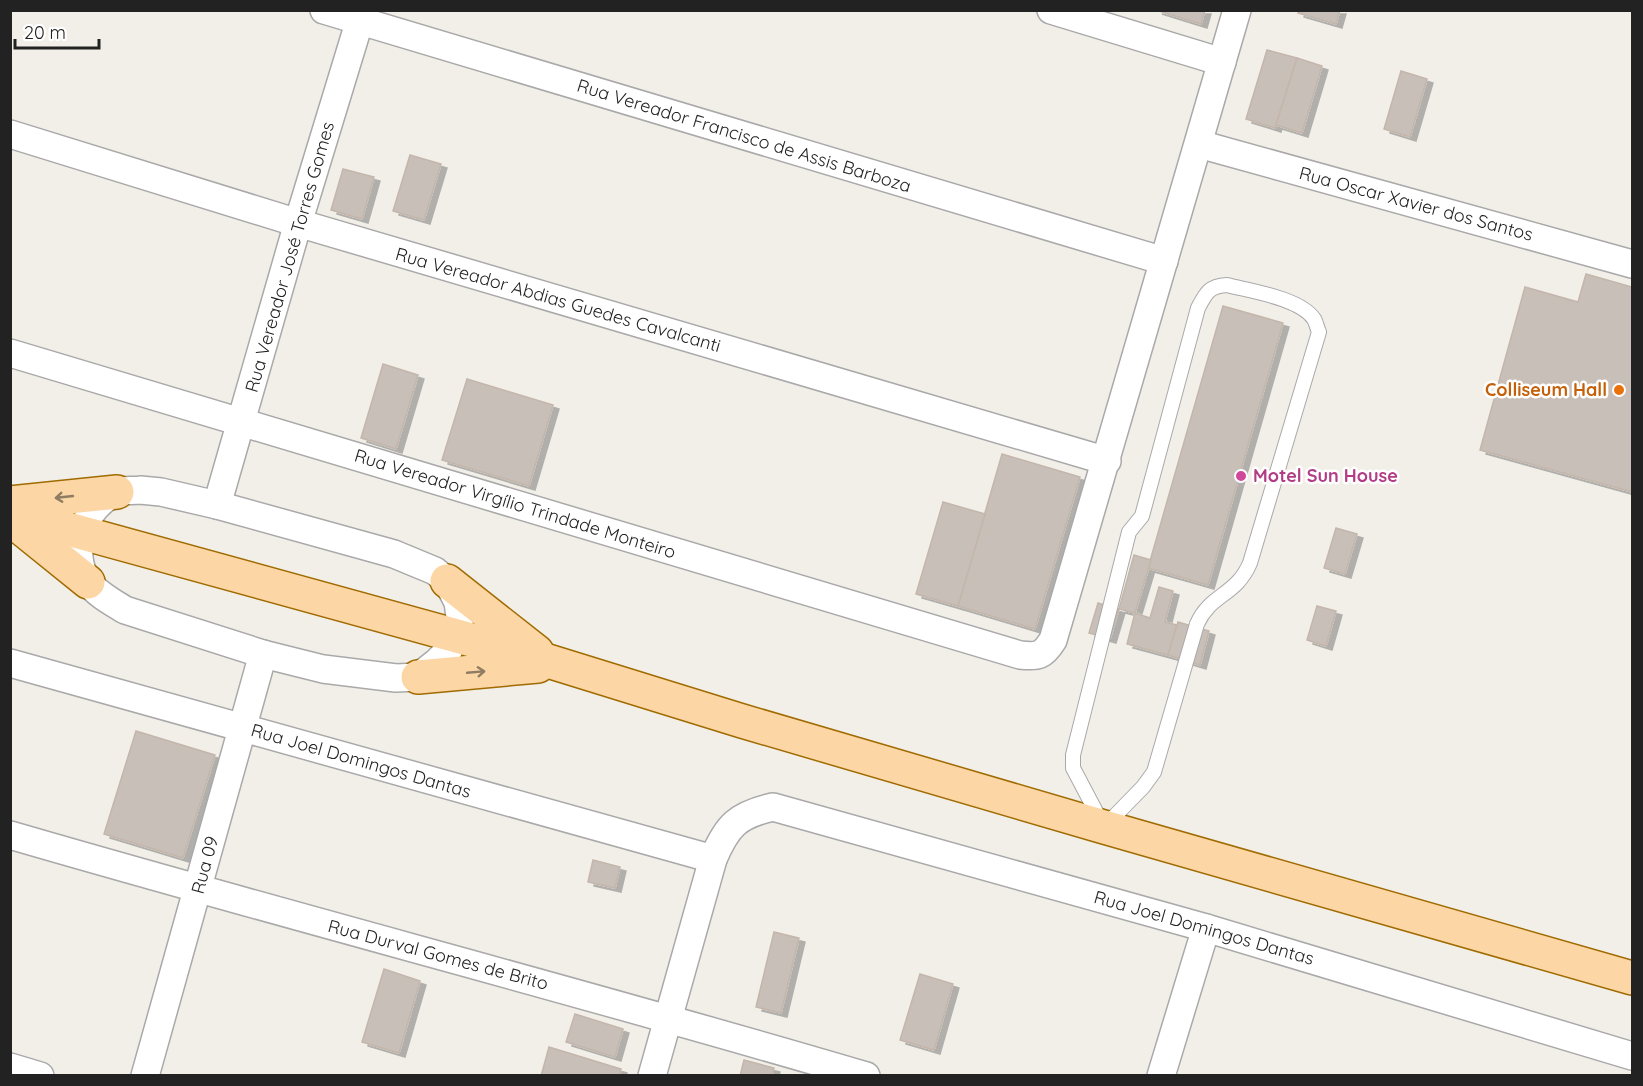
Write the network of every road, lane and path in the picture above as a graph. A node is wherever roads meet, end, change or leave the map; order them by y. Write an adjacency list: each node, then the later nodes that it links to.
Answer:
1 (324, 10): 4 (street, Rua Vereador Francisco de Assis Barboza)
2 (1051, 10): 5 (street)
3 (1238, 10): 5 (street)
4 (362, 16): 8 (street, Rua Vereador José Torres Gomes); 9 (street, Rua Vereador Francisco de Assis Barboza)
5 (1222, 62): 7 (street)
6 (10, 134): 8 (street, Rua Vereador Abdias Guedes Cavalcanti)
7 (1199, 144): 9 (street); 10 (street, Rua Oscar Xavier dos Santos)
8 (298, 223): 12 (street, Rua Vereador José Torres Gomes); 13 (street, Rua Vereador Abdias Guedes Cavalcanti)
9 (1164, 261): 13 (street)
10 (1632, 264)
11 (10, 352): 12 (street, Rua Vereador Virgílio Trindade Monteiro)
12 (242, 422): 13 (street, Rua Vereador Virgílio Trindade Monteiro); 16 (street, Rua Vereador José Torres Gomes)
13 (1107, 461)
14 (117, 492): 15 (main road, one-way to 15); 16 (street); 19 (street)
15 (10, 503)
16 (217, 505): 20 (street)
17 (10, 513): 19 (main road)
18 (10, 519): 21 (main road)
19 (82, 534): 21 (street); 22 (main road)
20 (447, 581): 22 (street); 25 (main road)
21 (88, 582): 23 (street)
22 (456, 635): 25 (main road); 26 (street)
23 (263, 654): 26 (street); 27 (street, Rua 09)
24 (10, 663): 27 (street, Rua Joel Domingos Dantas)
25 (553, 663): 26 (main road, one-way to 25); 28 (main road)
26 (418, 676)
27 (242, 728): 30 (street, Rua Joel Domingos Dantas); 31 (street, Rua 09)
28 (1104, 826): 28 (lane); 33 (main road)
29 (10, 835): 31 (street, Rua Durval Gomes de Brito)
30 (713, 859): 32 (street, Rua Joel Domingos Dantas); 34 (street)
31 (198, 890): 34 (street, Rua Durval Gomes de Brito); 38 (street, Rua 09)
32 (1206, 928): 35 (street, Rua Joel Domingos Dantas); 41 (street)
33 (1632, 978)
34 (669, 1018): 39 (street); 40 (street, Rua Durval Gomes de Brito)
35 (1632, 1056)
36 (10, 1067): 37 (street)
37 (40, 1076)
38 (145, 1076)
39 (652, 1076)
40 (866, 1076)
41 (1161, 1076)

